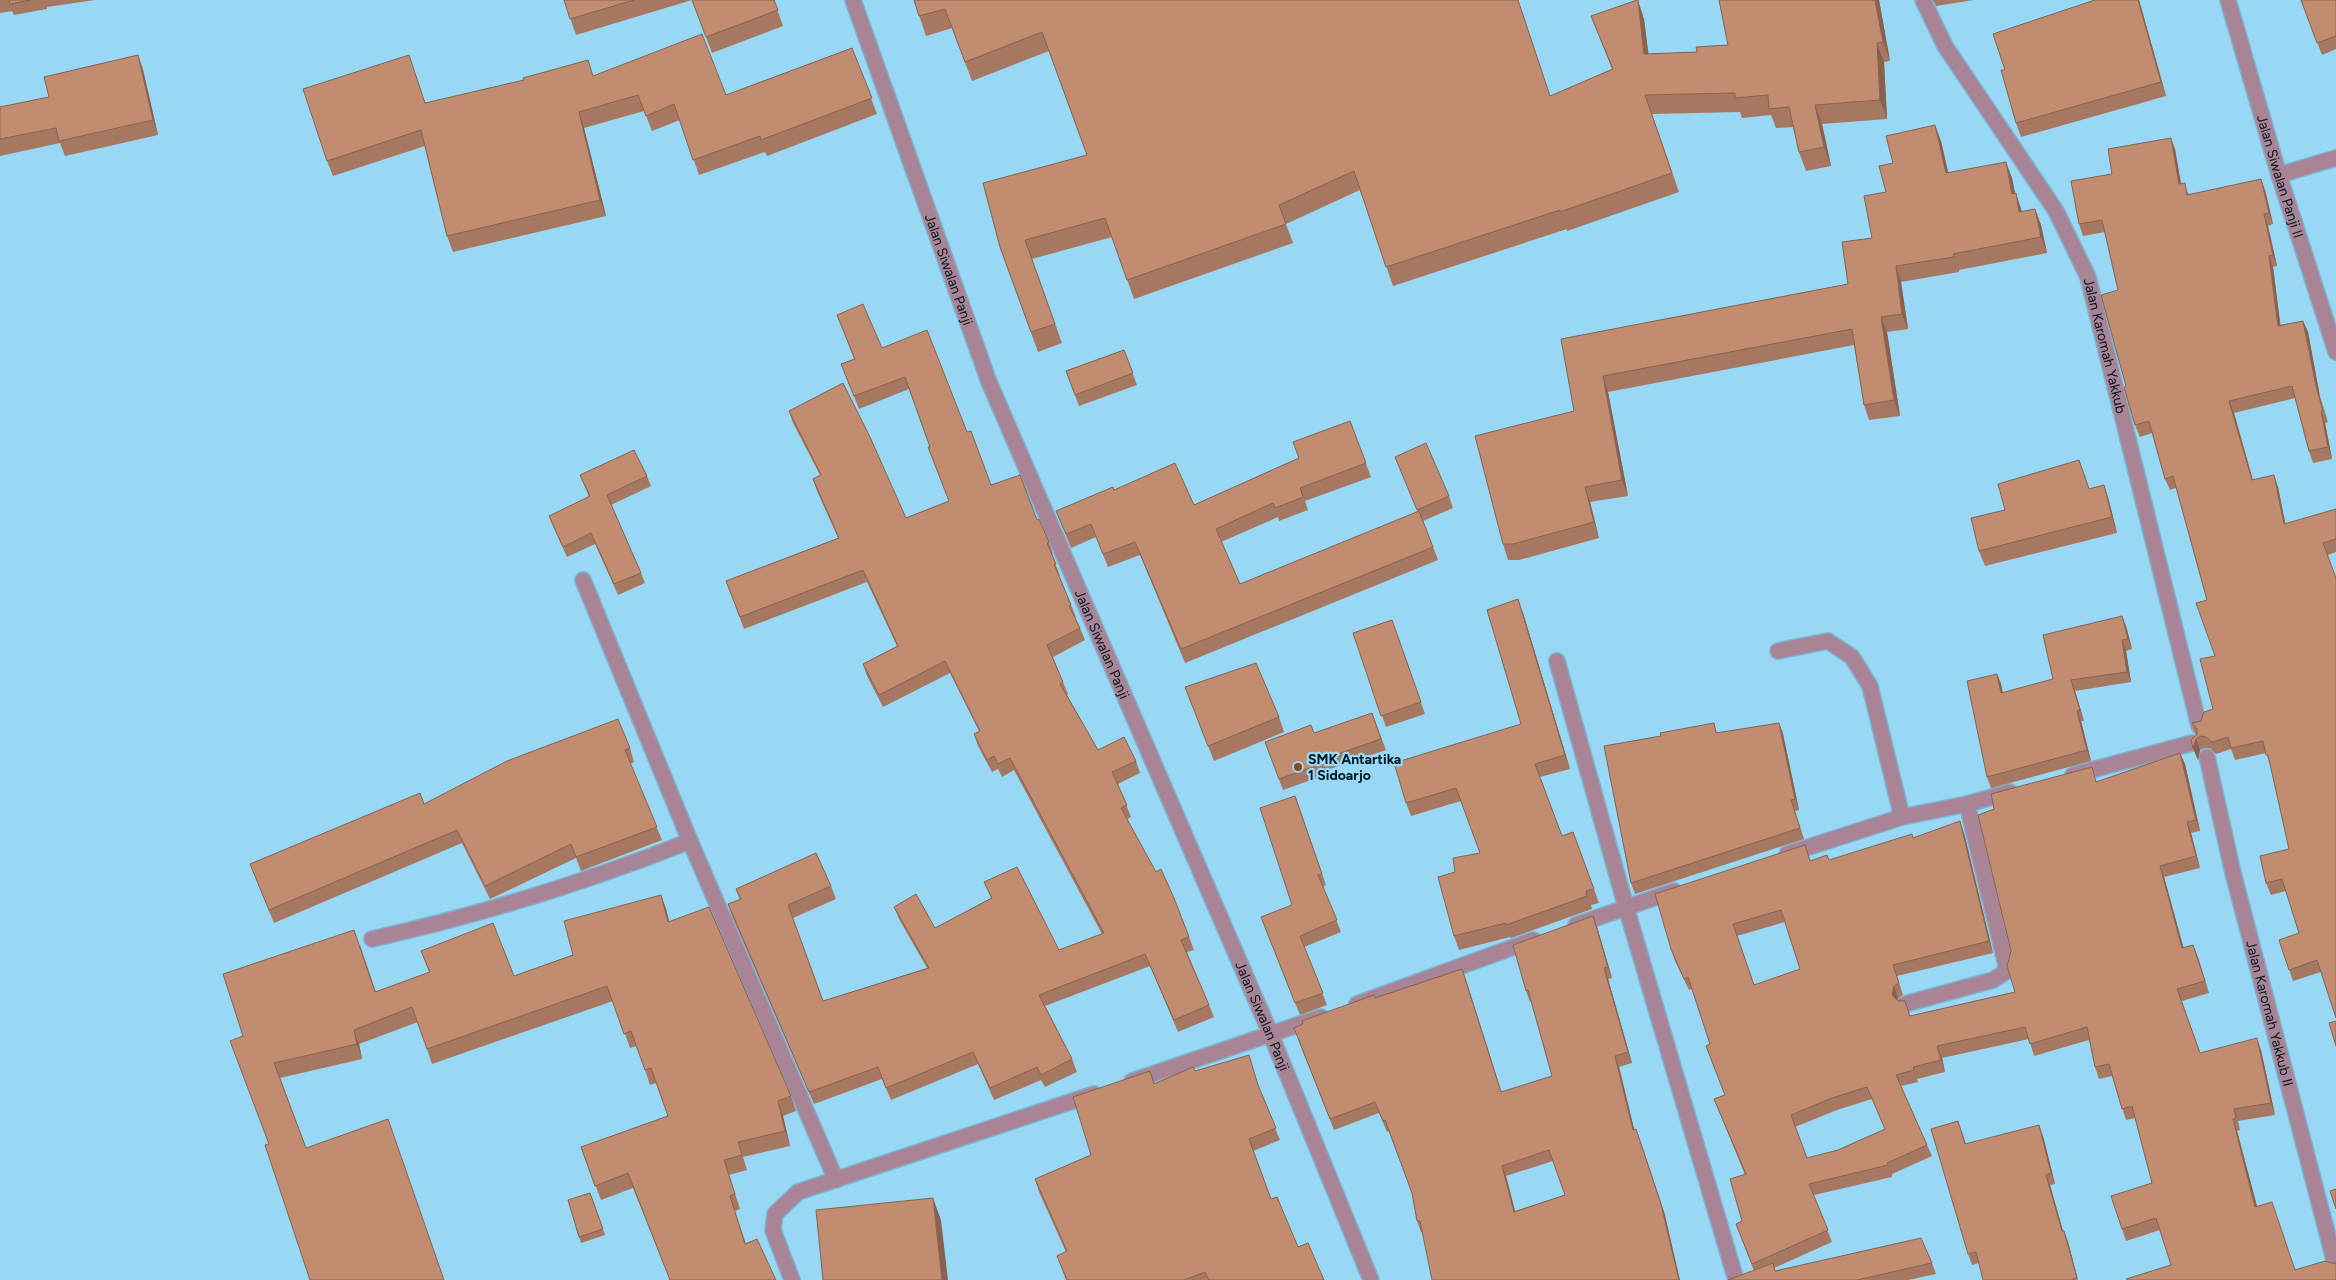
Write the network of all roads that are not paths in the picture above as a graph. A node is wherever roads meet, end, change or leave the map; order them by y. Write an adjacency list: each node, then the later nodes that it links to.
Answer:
1 (854, 0): 23 (street, Jalan Siwalan Panji)
2 (1923, 0): 10 (street, Jalan Karomah Yakkub)
3 (2228, 0): 5 (street, Jalan Siwalan Panji II)
4 (2336, 158): 5 (street)
5 (2279, 175): 6 (street, Jalan Siwalan Panji II)
6 (2336, 352)
7 (583, 580): 17 (street)
8 (1778, 651): 16 (street)
9 (1557, 661): 20 (street)
10 (2199, 726)
11 (2192, 743): 13 (street)
12 (2207, 757): 25 (street, Jalan Karomah Yakkub II)
13 (2061, 778)
14 (2023, 788): 15 (street)
15 (1967, 804): 16 (street); 22 (street)
16 (1902, 817): 18 (street)
17 (690, 841): 21 (street); 24 (street)
18 (1773, 859)
19 (1690, 886): 20 (street)
20 (1626, 907): 23 (street); 28 (street)
21 (372, 939)
22 (1905, 1004)
23 (1271, 1035): 24 (street); 27 (street, Jalan Siwalan Panji)
24 (836, 1180): 26 (street)
25 (2336, 1267)
26 (792, 1280)
27 (1371, 1280)
28 (1736, 1280)

